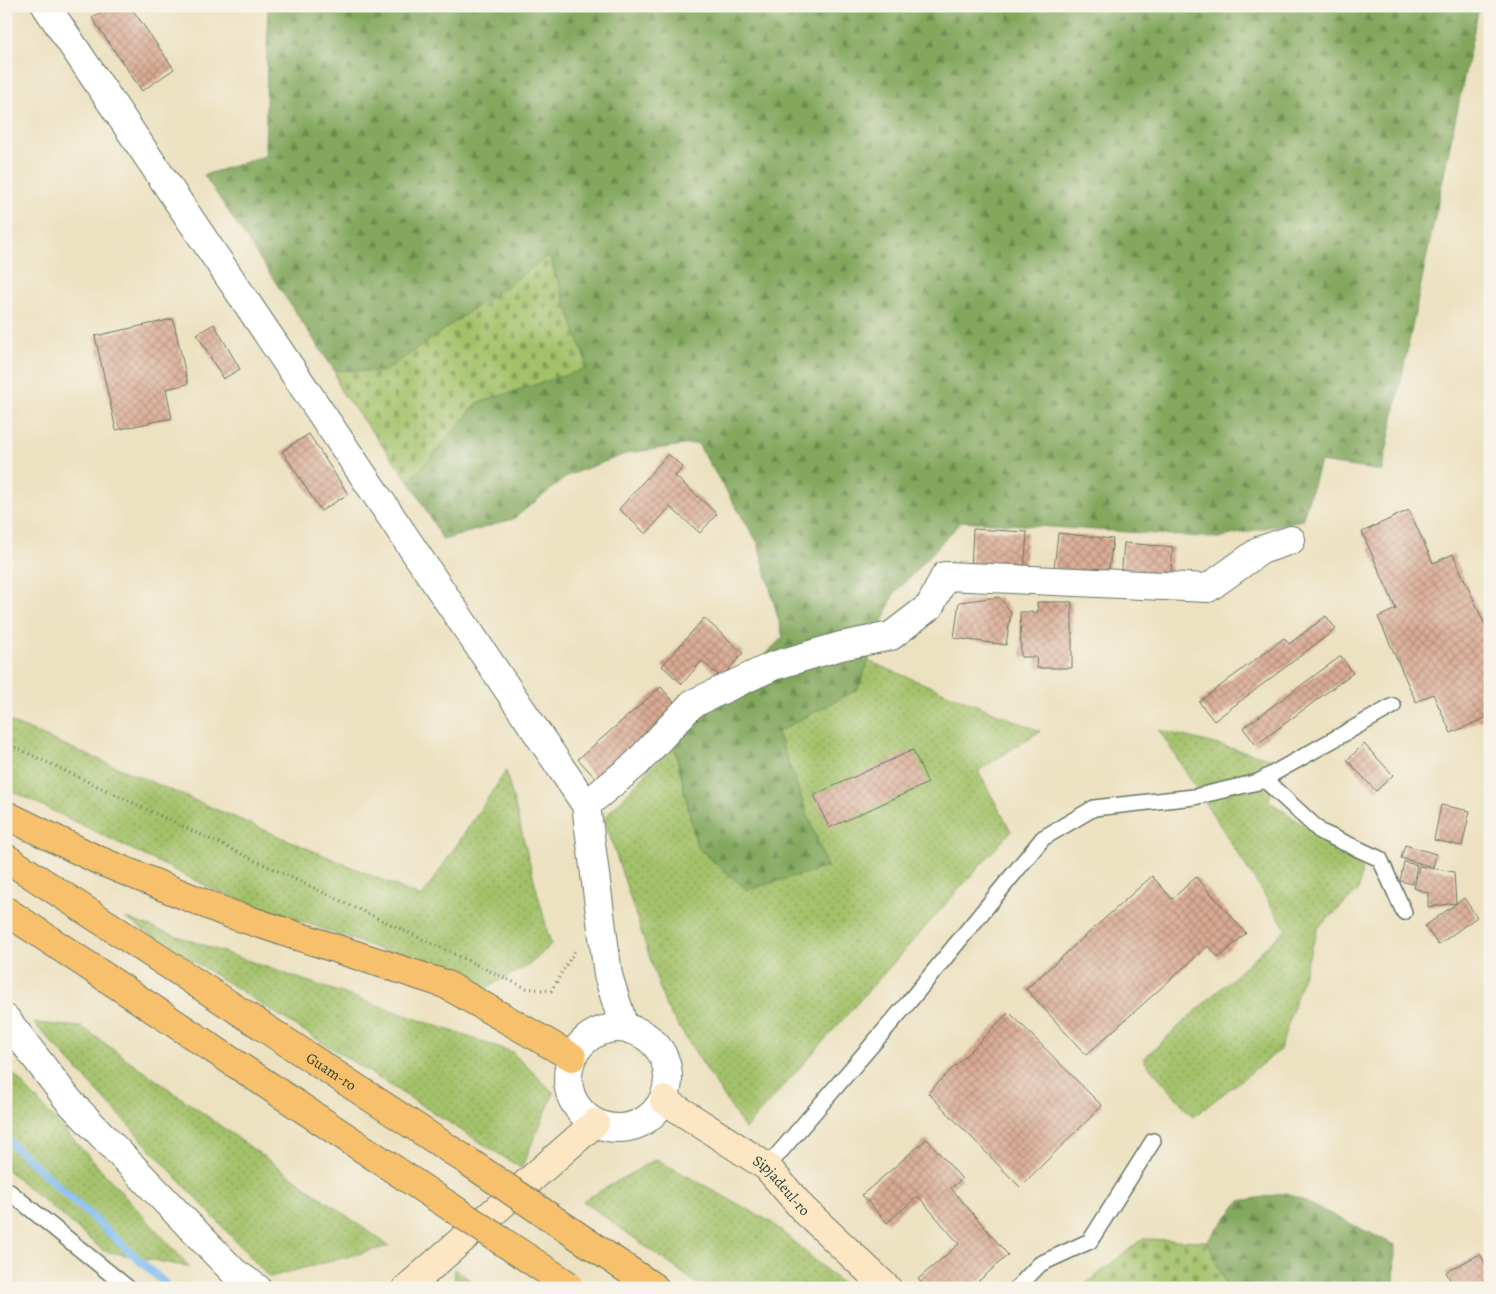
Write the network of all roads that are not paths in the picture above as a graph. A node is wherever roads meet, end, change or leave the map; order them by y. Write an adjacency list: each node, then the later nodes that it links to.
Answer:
1 (46, 6): 5 (street)
2 (1291, 540): 5 (street)
3 (1393, 706): 4 (lane)
4 (1264, 779): 9 (lane); 16 (lane)
5 (586, 805): 11 (street)
6 (6, 815): 12 (main road)
7 (6, 858): 22 (main road, Guam-ro, bridge)
8 (6, 911): 18 (main road, bridge)
9 (1404, 912)
10 (6, 1019): 20 (street)
11 (624, 1027): 12 (street); 13 (street)
12 (572, 1057): 14 (street)
13 (664, 1100): 14 (street); 16 (main road, Sipjadeul-ro)
14 (595, 1124): 21 (main road)
15 (1153, 1141): 24 (lane)
16 (767, 1167): 23 (main road, Sipjadeul-ro)
17 (6, 1189): 19 (lane)
18 (570, 1286)
19 (128, 1288)
20 (257, 1288)
21 (407, 1288)
22 (655, 1288)
23 (887, 1288)
24 (1017, 1288)

